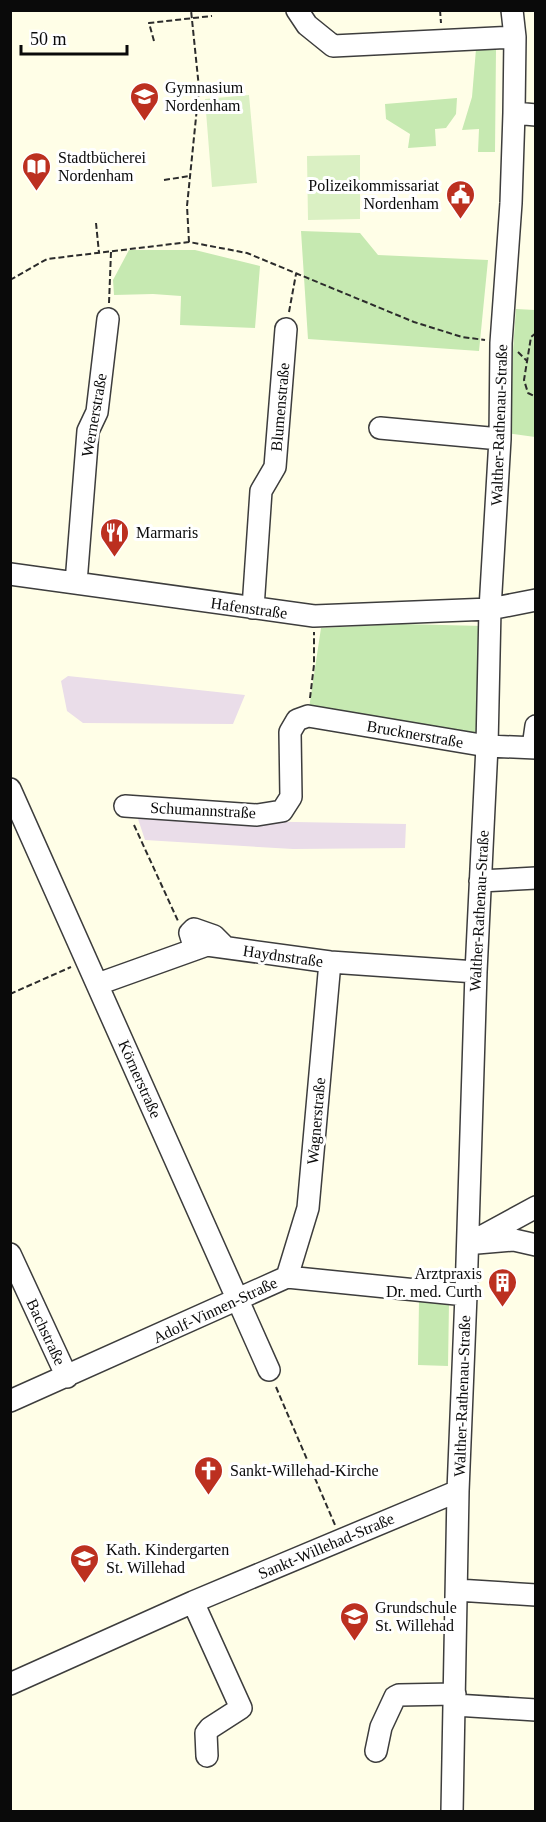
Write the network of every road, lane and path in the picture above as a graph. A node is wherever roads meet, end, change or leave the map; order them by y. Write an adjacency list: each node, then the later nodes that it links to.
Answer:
1 (191, 10): 5 (path)
2 (297, 10): 6 (street)
3 (512, 10): 6 (street, Walther-Rathenau-Straße)
4 (212, 16): 5 (path)
5 (192, 18): 7 (path); 10 (path)
6 (515, 38): 8 (street, Walther-Rathenau-Straße)
7 (154, 41)
8 (514, 113): 9 (street); 21 (street, Walther-Rathenau-Straße)
9 (536, 115)
10 (190, 176): 11 (path); 13 (path)
11 (165, 180)
12 (96, 224): 15 (path)
13 (189, 242): 14 (path); 16 (path)
14 (111, 252): 15 (path); 18 (path)
15 (99, 253): 17 (path)
16 (296, 274): 19 (path); 21 (path)
17 (10, 280)
18 (108, 319): 26 (street, Wernerstraße)
19 (286, 329): 28 (street, Blumenstraße)
20 (536, 333): 22 (path)
21 (501, 343): 24 (street, Walther-Rathenau-Straße)
22 (536, 398)
23 (380, 428): 24 (street)
24 (500, 439): 29 (street, Walther-Rathenau-Straße)
25 (10, 574): 26 (street, Hafenstraße)
26 (76, 583): 28 (street, Hafenstraße)
27 (536, 600): 29 (street, Hafenstraße)
28 (253, 609): 30 (street, Hafenstraße)
29 (490, 609): 30 (street, Hafenstraße); 33 (street, Walther-Rathenau-Straße)
30 (314, 616): 31 (path)
31 (302, 718): 33 (street, Brucknerstraße); 36 (street, Schumannstraße)
32 (536, 726): 34 (street)
33 (487, 746): 34 (street, Brucknerstraße); 38 (street, Walther-Rathenau-Straße)
34 (534, 747)
35 (10, 789): 40 (street, Körnerstraße)
36 (125, 806): 39 (path)
37 (536, 878): 38 (street)
38 (480, 881): 42 (street, Walther-Rathenau-Straße)
39 (192, 941): 41 (street, Haydnstraße); 43 (street, Haydnstraße)
40 (87, 959): 43 (street, Körnerstraße); 44 (path)
41 (330, 962): 42 (street, Haydnstraße); 49 (street, Wagnerstraße)
42 (476, 972): 46 (street, Walther-Rathenau-Straße)
43 (98, 984): 51 (street, Körnerstraße)
44 (10, 994)
45 (536, 1207): 46 (street)
46 (468, 1244): 47 (street); 50 (street, Walther-Rathenau-Straße)
47 (536, 1245)
48 (10, 1254): 53 (street, Bachstraße)
49 (287, 1277): 50 (street, Adolf-Vinnen-Straße); 51 (street, Adolf-Vinnen-Straße)
50 (466, 1295): 55 (street, Walther-Rathenau-Straße)
51 (238, 1300): 52 (street, Körnerstraße); 53 (street, Adolf-Vinnen-Straße)
52 (268, 1371): 56 (path)
53 (67, 1377): 54 (street, Adolf-Vinnen-Straße)
54 (10, 1401)
55 (458, 1491): 56 (street, Sankt-Willehad-Straße); 57 (street, Walther-Rathenau-Straße)
56 (342, 1540): 59 (street, Sankt-Willehad-Straße)
57 (457, 1590): 58 (street); 61 (street, Walther-Rathenau-Straße)
58 (536, 1595)
59 (193, 1602): 60 (street, Sankt-Willehad-Straße); 64 (street)
60 (10, 1684)
61 (455, 1699): 62 (street); 63 (street); 65 (street, Walther-Rathenau-Straße)
62 (536, 1710)
63 (376, 1751)
64 (207, 1756)
65 (453, 1812)

